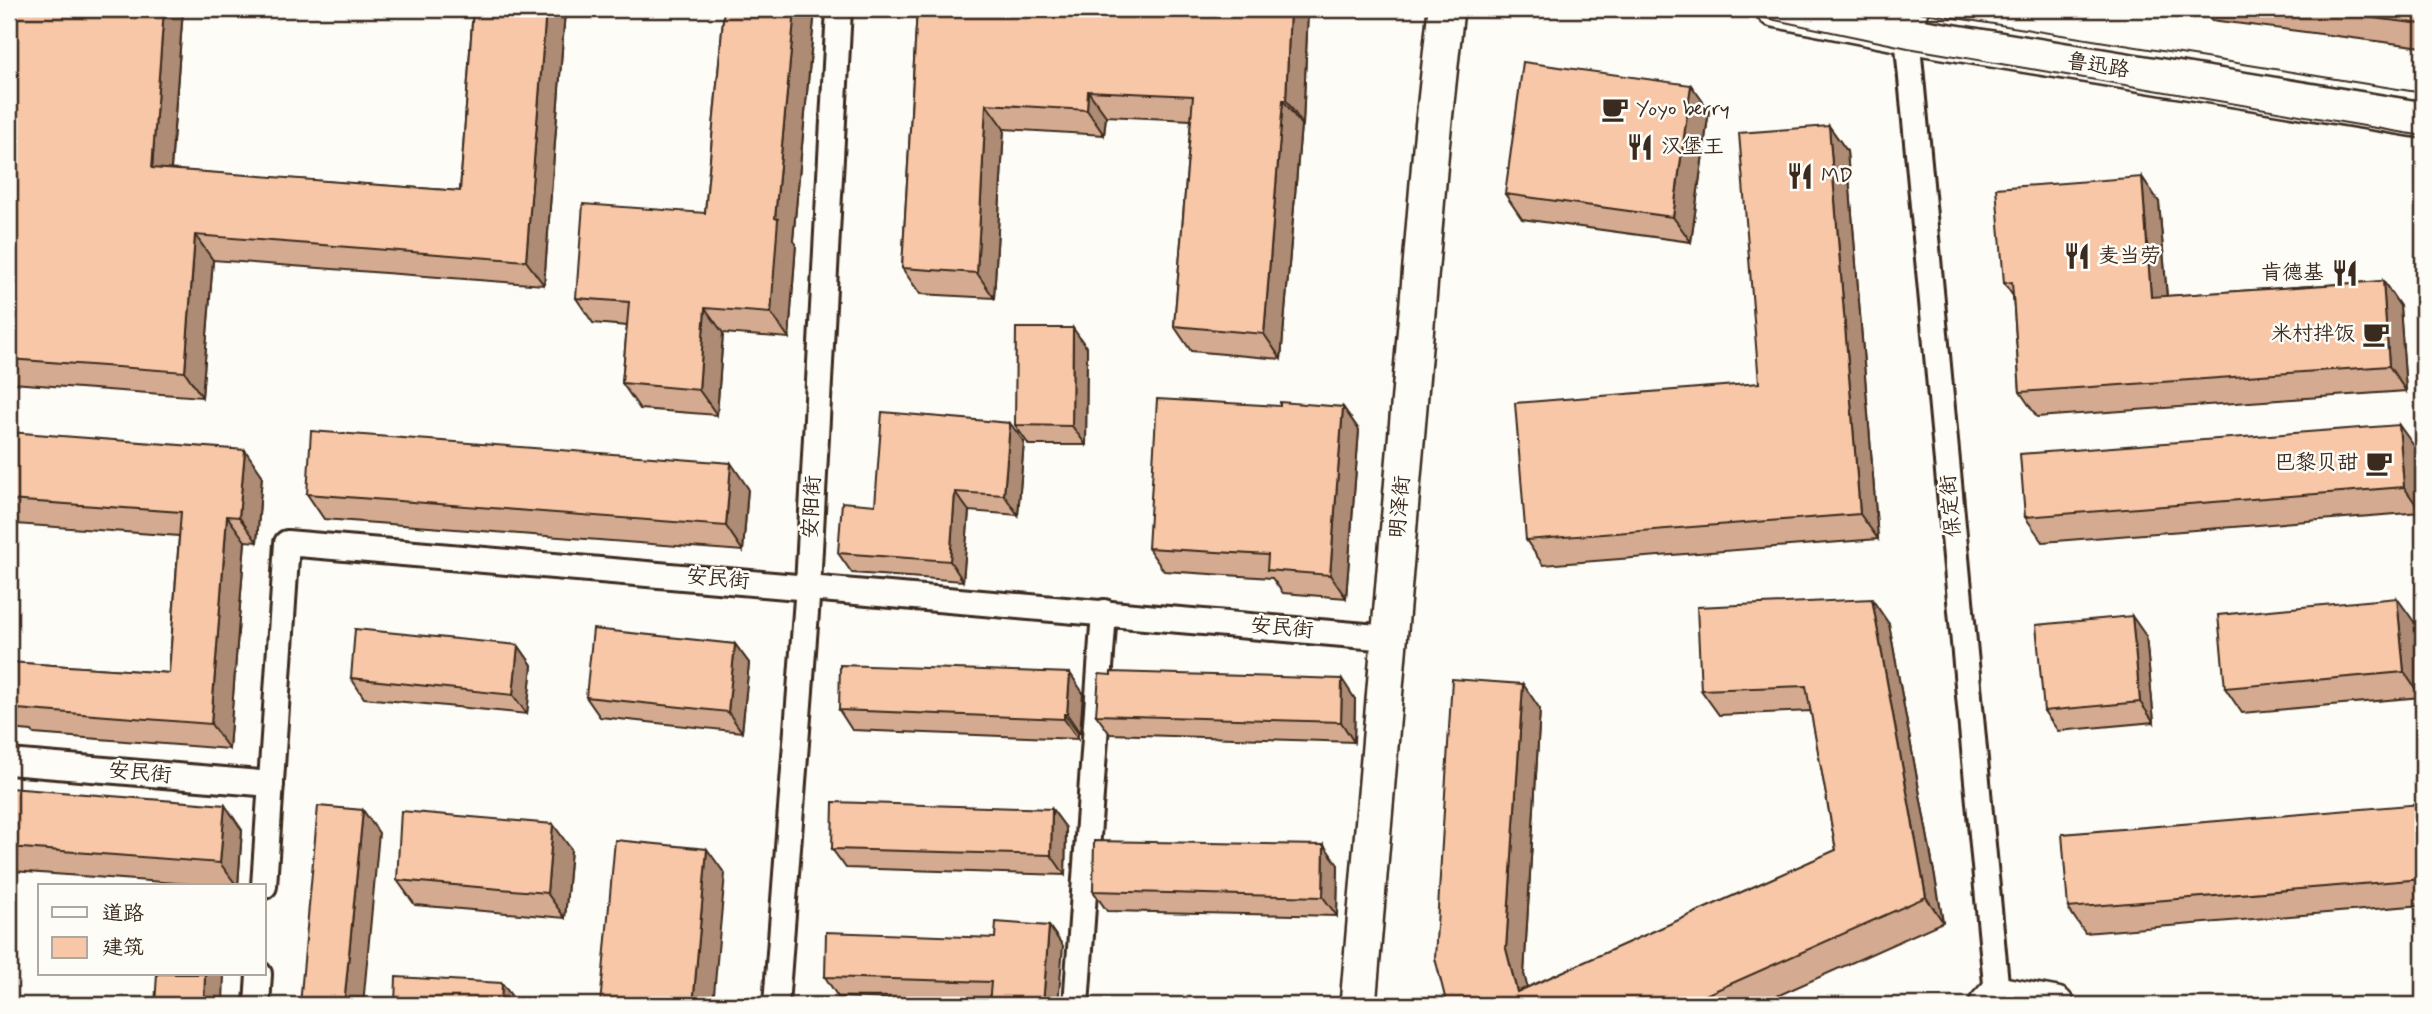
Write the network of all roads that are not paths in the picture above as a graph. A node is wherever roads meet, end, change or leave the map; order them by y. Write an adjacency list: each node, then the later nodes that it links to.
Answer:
1 (839, 9): 6 (street, 安阳街)
2 (1446, 9): 8 (street, 明泽街)
3 (1774, 9): 4 (street, 鲁迅路)
4 (1911, 22): 5 (street, 鲁迅路); 13 (street, 保定街)
5 (2423, 120)
6 (808, 586): 7 (street, 安民街); 10 (street, 安民街); 15 (street, 安阳街)
7 (1104, 612): 8 (street, 安民街); 16 (street)
8 (1389, 638): 17 (street, 明泽街)
9 (9, 762): 10 (street, 安民街)
10 (271, 784): 11 (street, 安民街)
11 (264, 884)
12 (259, 976): 14 (street)
13 (1994, 1002): 18 (street)
14 (257, 1005)
15 (776, 1005)
16 (1076, 1005)
17 (1358, 1005)
18 (2056, 1005)

